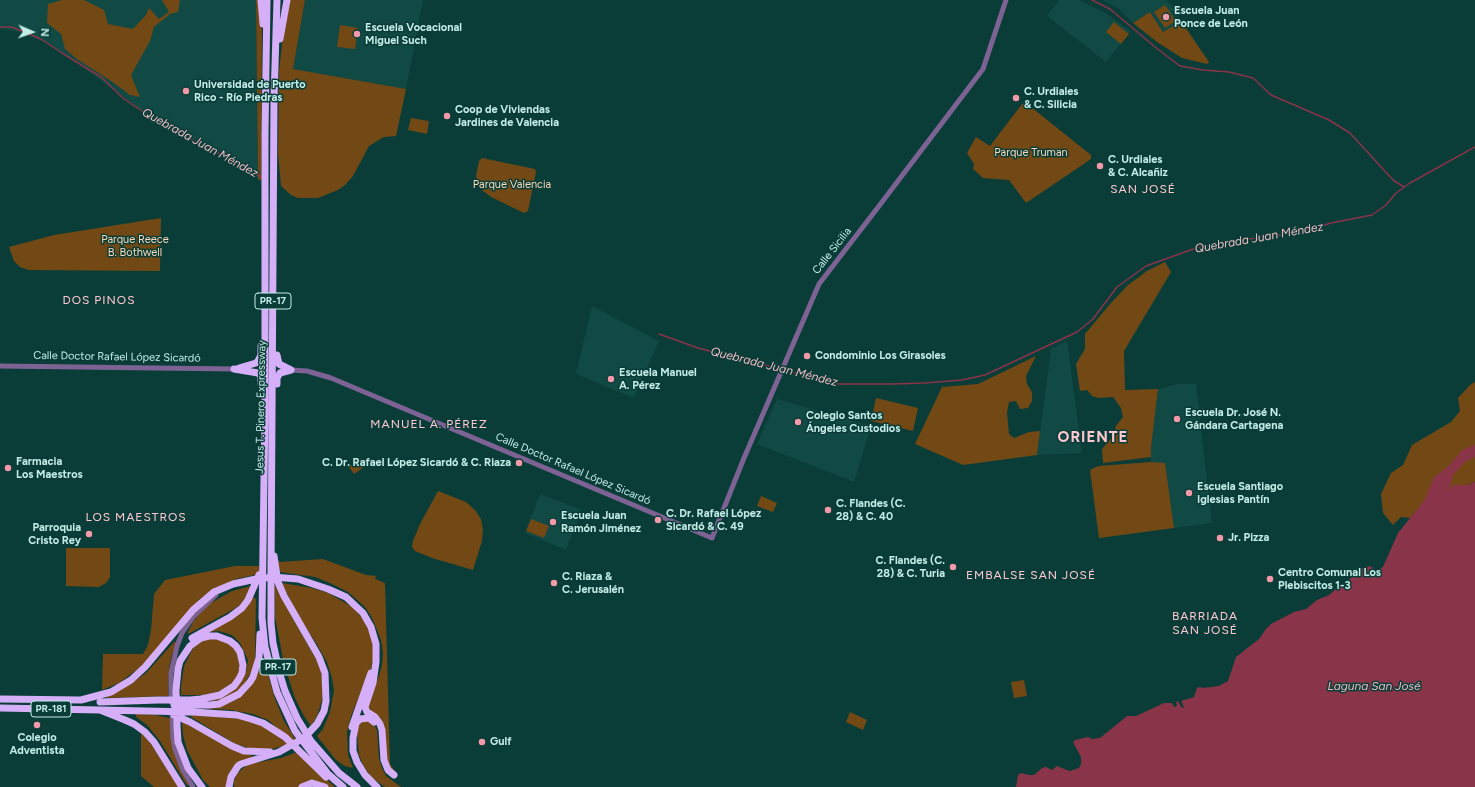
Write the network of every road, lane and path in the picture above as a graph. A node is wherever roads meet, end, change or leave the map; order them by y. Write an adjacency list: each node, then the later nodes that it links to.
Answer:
1 (261, 0): 6 (highway)
2 (267, 0): 6 (highway, Jesus T. Pinero Expressway / PR-17)
3 (277, 0): 7 (highway, Jesus T. Pinero Expressway / PR-17)
4 (287, 0): 7 (highway)
5 (1006, 0): 14 (street, Calle Sicilia)
6 (266, 60): 8 (highway, Jesus T. Pinero Expressway / PR-17)
7 (276, 60): 8 (highway, Jesus T. Pinero Expressway / PR-17)
8 (269, 333): 10 (highway); 11 (highway); 12 (highway, Jesus T. Pinero Expressway / PR-17)
9 (0, 366): 10 (street, Calle Doctor Rafael López Sicardó)
10 (234, 369): 12 (highway)
11 (291, 370): 12 (highway); 14 (street, Calle Doctor Rafael López Sicardó)
12 (269, 408): 13 (highway, Jesus T. Pinero Expressway / PR-17); 15 (highway, Jesus T. Pinero Expressway / PR-17)
13 (271, 520): 26 (highway); 34 (highway, Jesus T. Pinero Expressway / PR-17)
14 (712, 538)
15 (263, 564): 17 (highway, Jesus T. Pinero Expressway / PR-17); 20 (highway)
16 (226, 586): 18 (highway); 20 (street); 21 (highway)
17 (262, 618): 24 (highway); 33 (highway, Jesus T. Pinero Expressway / PR-17)
18 (376, 662): 35 (highway); 35 (highway)
19 (0, 698): 21 (highway, PR-181)
20 (171, 698): 28 (street)
21 (12, 699): 23 (highway, PR-181)
22 (158, 705): 23 (highway, PR-181); 24 (highway); 26 (highway)
23 (100, 706): 25 (highway, PR-181); 27 (highway)
24 (190, 706): 29 (highway); 33 (highway)
25 (1, 708)
26 (279, 752): 30 (highway)
27 (182, 787)
28 (194, 787)
29 (202, 787)
30 (229, 787)
31 (302, 787): 32 (highway)
32 (325, 787)
33 (342, 787)
34 (357, 787)
35 (376, 787)

